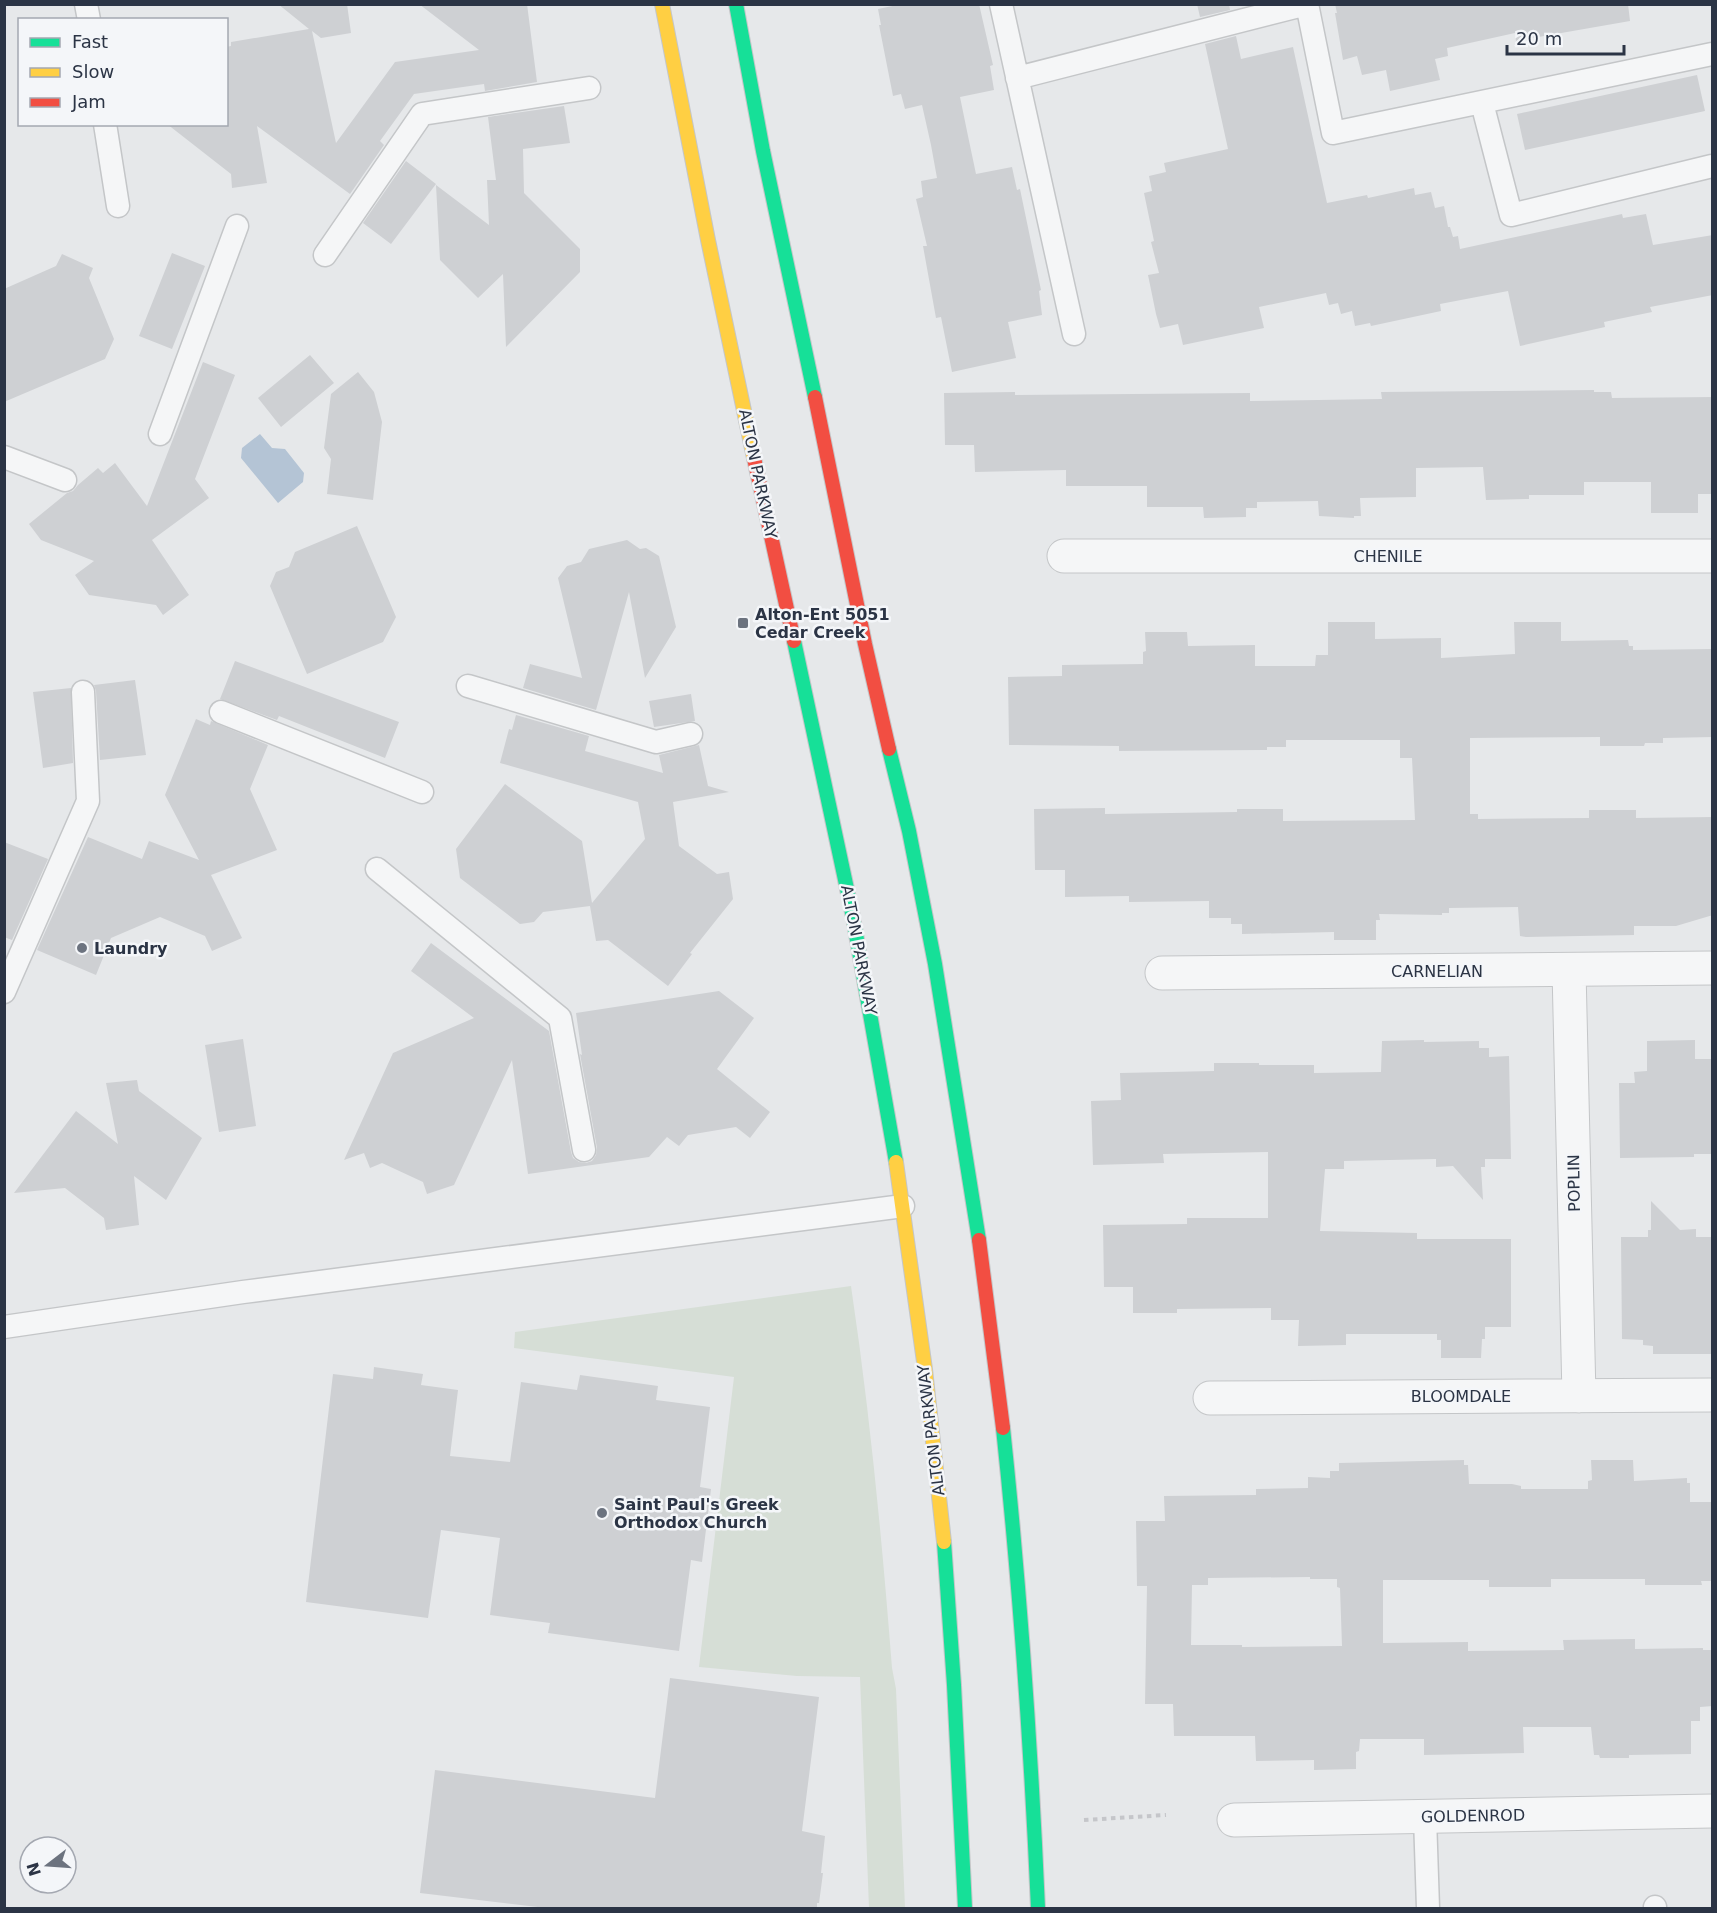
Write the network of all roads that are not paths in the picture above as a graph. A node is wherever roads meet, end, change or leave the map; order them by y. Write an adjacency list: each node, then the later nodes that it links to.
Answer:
1 (662, 4): 30 (main road, ALTON PARKWAY)
2 (736, 4): 39 (main road)
3 (1001, 4): 5 (lane)
4 (1713, 54): 7 (lane)
5 (1017, 78): 7 (lane); 13 (lane)
6 (589, 88): 12 (lane)
7 (1482, 103): 9 (lane)
8 (105, 126): 10 (lane)
9 (1713, 166)
10 (118, 206)
11 (237, 225): 14 (lane)
12 (325, 255)
13 (1074, 334)
14 (159, 434)
15 (4, 457): 16 (lane)
16 (66, 480)
17 (1064, 556): 18 (street, CHENILE)
18 (1713, 556)
19 (468, 686): 22 (lane)
20 (83, 692): 28 (lane)
21 (221, 712): 23 (lane)
22 (691, 734)
23 (422, 792)
24 (377, 869): 29 (lane)
25 (1713, 968): 26 (street, CARNELIAN)
26 (1569, 970): 27 (street, CARNELIAN); 33 (street, POPLIN)
27 (1162, 973)
28 (4, 992)
29 (584, 1150)
30 (903, 1206): 31 (lane); 38 (main road, ALTON PARKWAY)
31 (4, 1327)
32 (1713, 1395): 33 (street, BLOOMDALE)
33 (1579, 1396): 34 (street, BLOOMDALE)
34 (1210, 1398)
35 (1713, 1811): 36 (street, GOLDENROD)
36 (1425, 1817): 37 (street, GOLDENROD); 40 (lane)
37 (1234, 1820)
38 (965, 1908)
39 (1038, 1908)
40 (1428, 1908)

